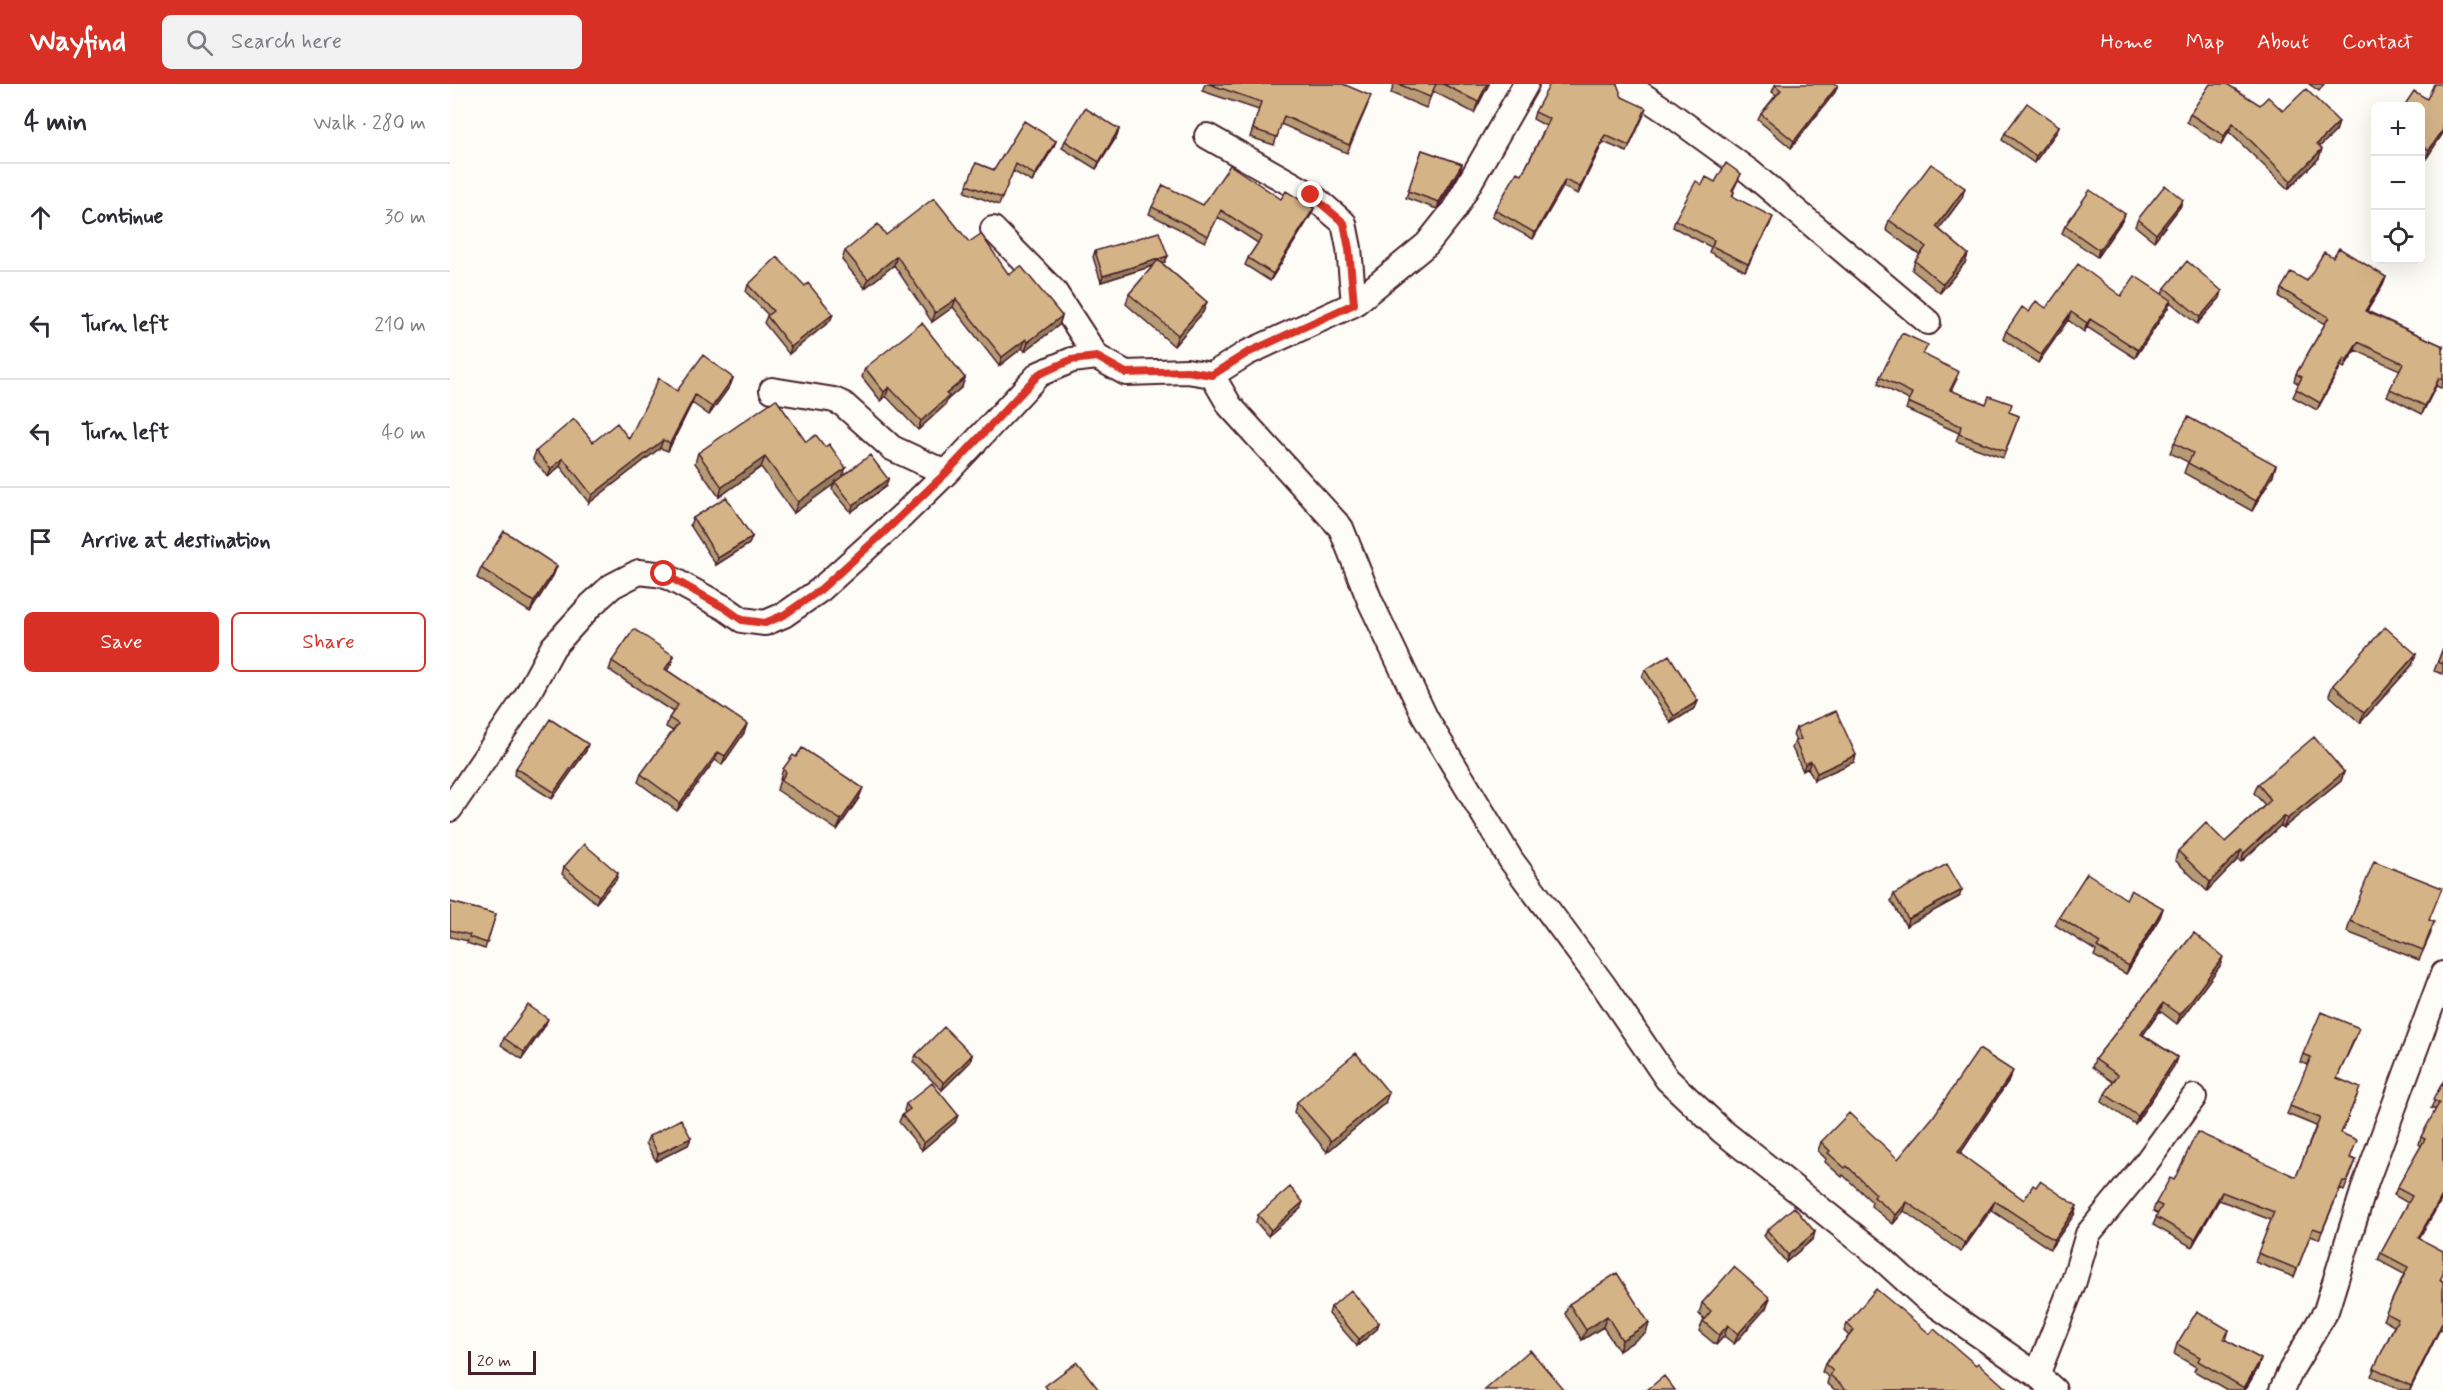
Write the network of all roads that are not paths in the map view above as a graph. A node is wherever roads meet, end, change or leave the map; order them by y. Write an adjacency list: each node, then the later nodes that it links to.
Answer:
1 (1526, 84): 5 (street)
2 (1626, 84): 6 (street)
3 (1207, 136): 5 (street)
4 (993, 229): 7 (street)
5 (1354, 304): 8 (street)
6 (1928, 322)
7 (1097, 357): 8 (street); 10 (street)
8 (1212, 375): 14 (street)
9 (772, 390): 10 (street)
10 (946, 473): 11 (street)
11 (450, 809)
12 (2443, 974): 15 (street)
13 (2194, 1097): 14 (street)
14 (2045, 1383)
15 (2282, 1390)

